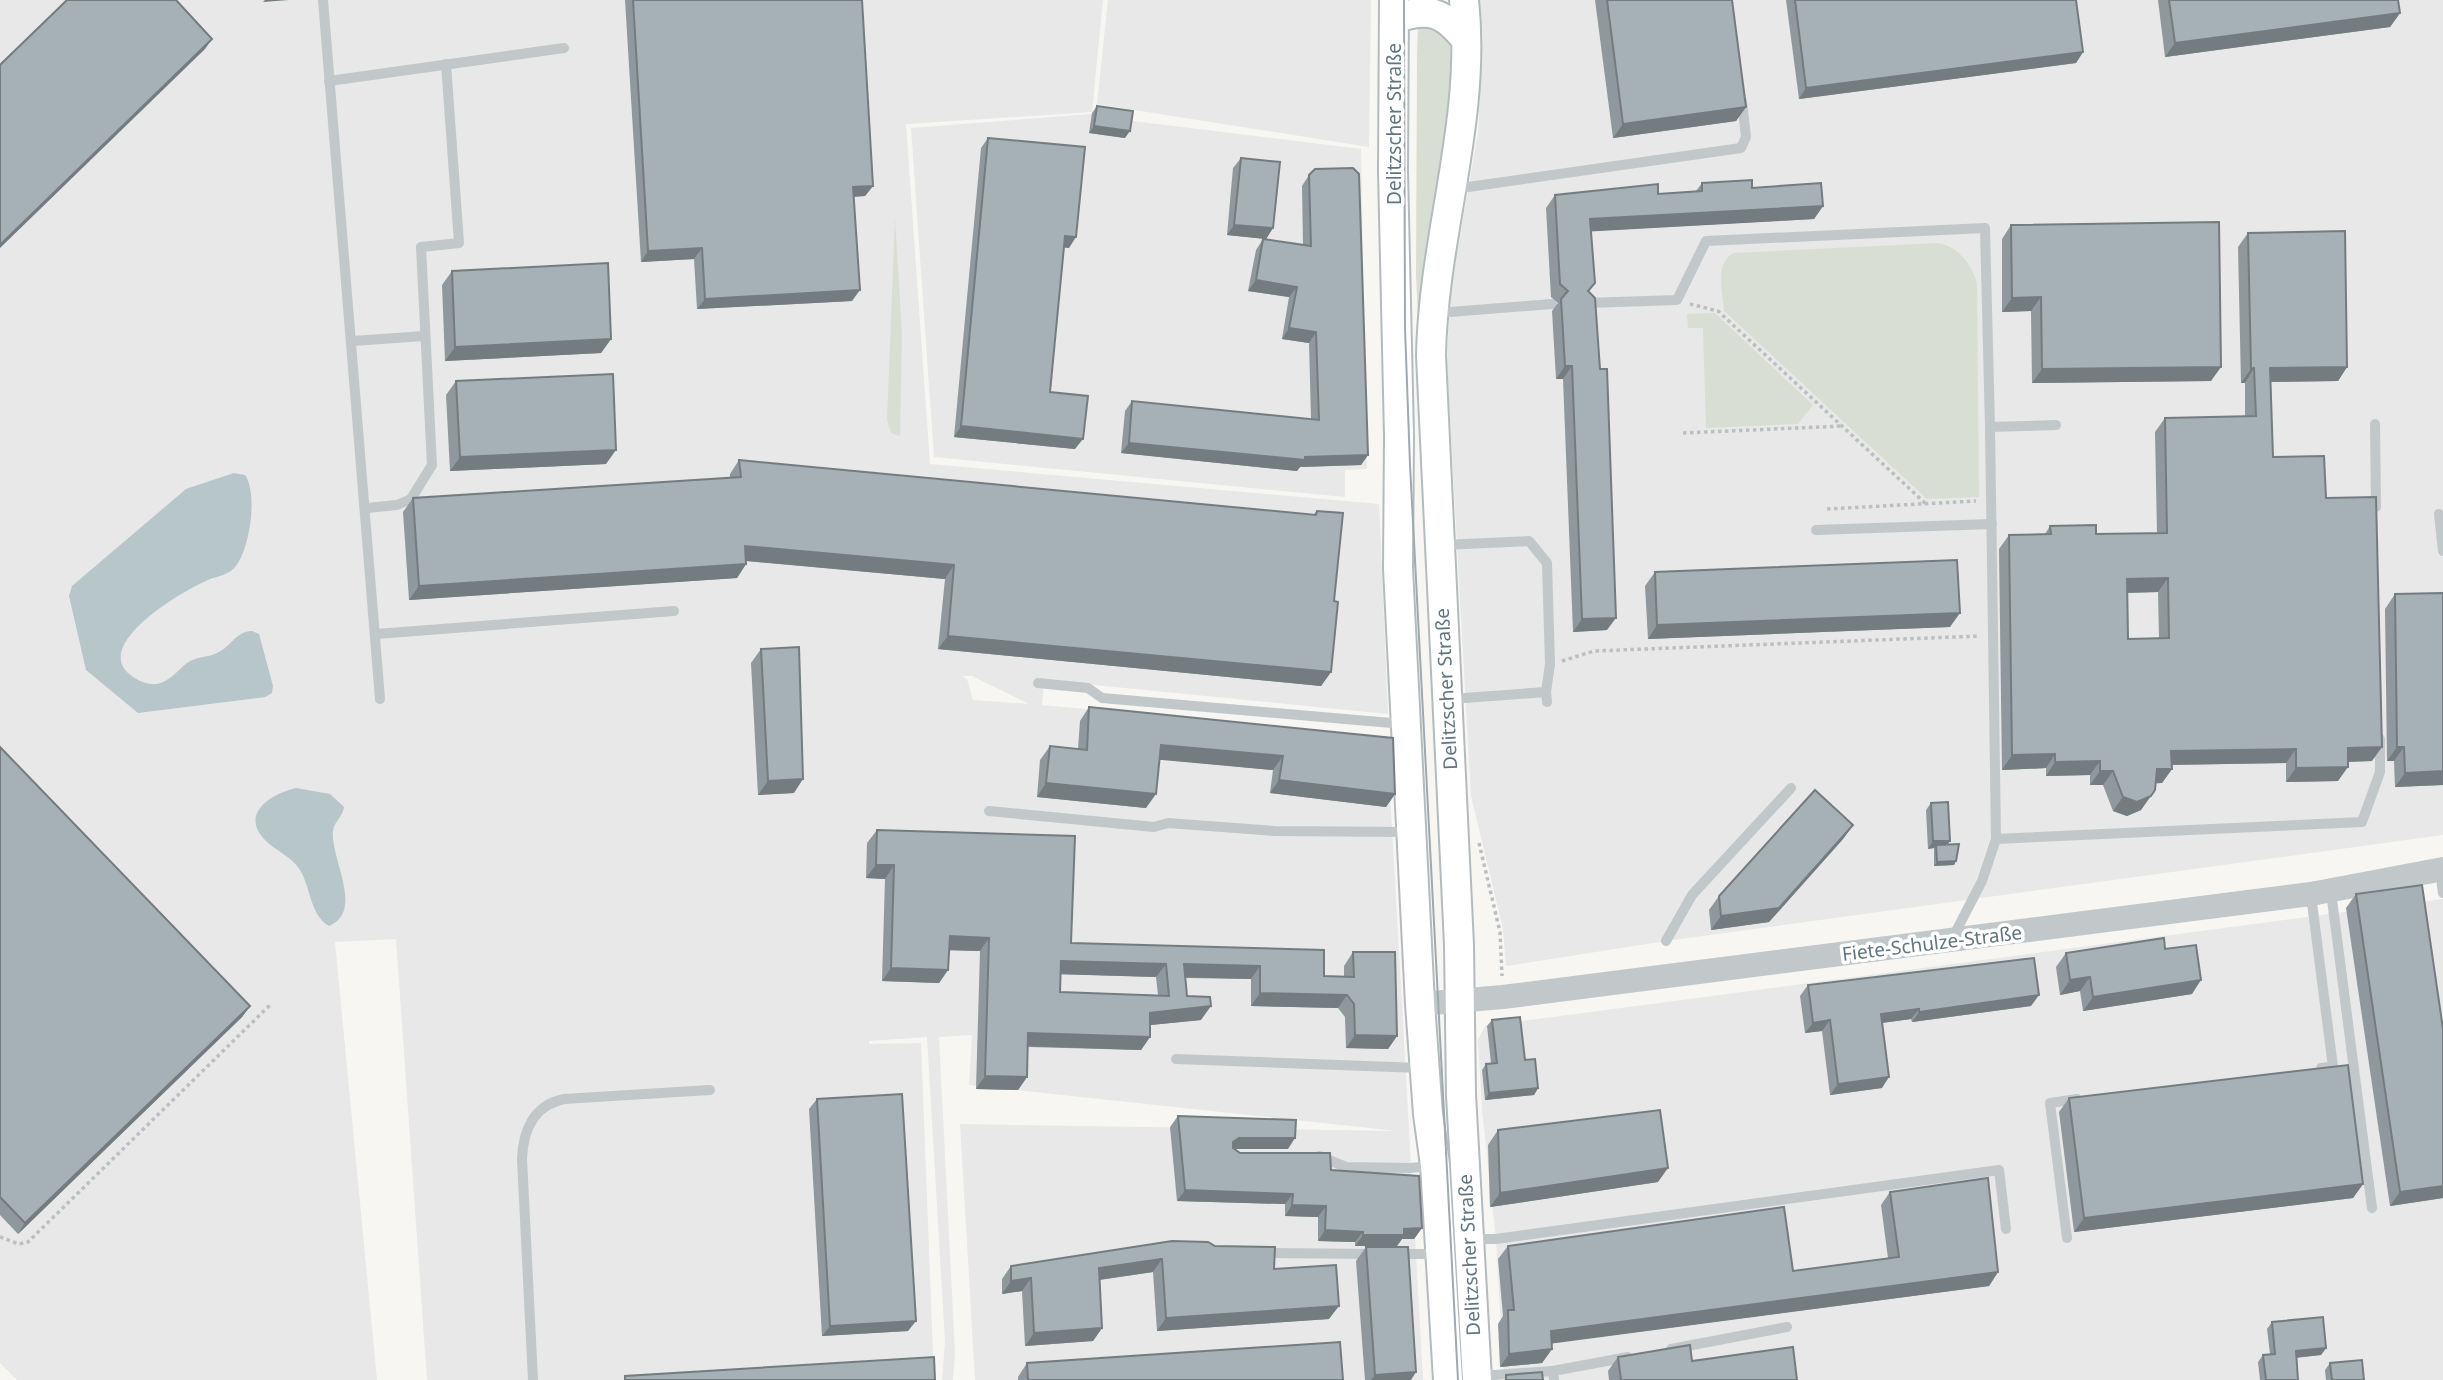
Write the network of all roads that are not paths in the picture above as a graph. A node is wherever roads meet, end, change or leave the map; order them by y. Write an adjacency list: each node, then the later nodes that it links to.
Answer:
1 (323, 0): 7 (lane)
2 (1464, 0): 4 (main road, Delitzscher Straße)
3 (1394, 10): 4 (main road); 30 (main road, Delitzscher Straße)
4 (1466, 40): 9 (main road, Delitzscher Straße)
5 (564, 48): 6 (lane)
6 (446, 64): 7 (lane); 13 (lane)
7 (329, 81): 14 (lane)
8 (1741, 96): 9 (lane)
9 (1453, 189): 12 (main road, Delitzscher Straße)
10 (1586, 303): 17 (lane)
11 (1552, 304): 12 (lane)
12 (1432, 313): 23 (main road, Delitzscher Straße)
13 (424, 336): 14 (lane); 18 (lane)
14 (353, 341): 18 (lane)
15 (2375, 424): 20 (lane)
16 (2056, 425): 17 (lane)
17 (1990, 427): 21 (lane)
18 (367, 508): 26 (lane)
19 (2439, 514): 24 (lane)
20 (2376, 522)
21 (1993, 524): 22 (lane); 35 (lane)
22 (1816, 530)
23 (1440, 545): 29 (main road, Delitzscher Straße); 29 (lane)
24 (2443, 551)
25 (674, 611): 26 (lane)
26 (376, 634): 28 (lane)
27 (1038, 682): 30 (lane)
28 (380, 699)
29 (1447, 700): 40 (main road, Delitzscher Straße)
30 (1407, 724): 34 (main road, Delitzscher Straße)
31 (2379, 730): 35 (lane)
32 (1791, 788): 39 (lane)
33 (989, 811): 34 (lane)
34 (1412, 832): 41 (main road, Delitzscher Straße)
35 (1996, 839): 38 (lane)
36 (2442, 878): 37 (street, Fiete-Schulze-Straße)
37 (2320, 893): 38 (street, Fiete-Schulze-Straße); 44 (lane); 49 (lane)
38 (1952, 940): 40 (street, Fiete-Schulze-Straße)
39 (1666, 941)
40 (1459, 1001): 41 (street, Fiete-Schulze-Straße); 52 (main road, Delitzscher Straße)
41 (1420, 1004): 43 (main road, Delitzscher Straße)
42 (1176, 1059): 43 (lane)
43 (1425, 1068): 48 (main road, Delitzscher Straße)
44 (2306, 1070)
45 (710, 1090): 60 (lane)
46 (2091, 1098): 51 (lane)
47 (1311, 1156): 48 (lane)
48 (1435, 1165): 54 (main road, Delitzscher Straße)
49 (2372, 1208)
50 (2006, 1229): 52 (lane)
51 (2067, 1238)
52 (1468, 1239): 59 (main road, Delitzscher Straße)
53 (1246, 1253): 54 (lane)
54 (1441, 1253): 61 (main road, Delitzscher Straße)
55 (1787, 1327): 56 (lane)
56 (1657, 1351)
57 (1644, 1354): 58 (lane)
58 (1554, 1375): 59 (lane)
59 (1476, 1378)
60 (533, 1380)
61 (1448, 1380)

